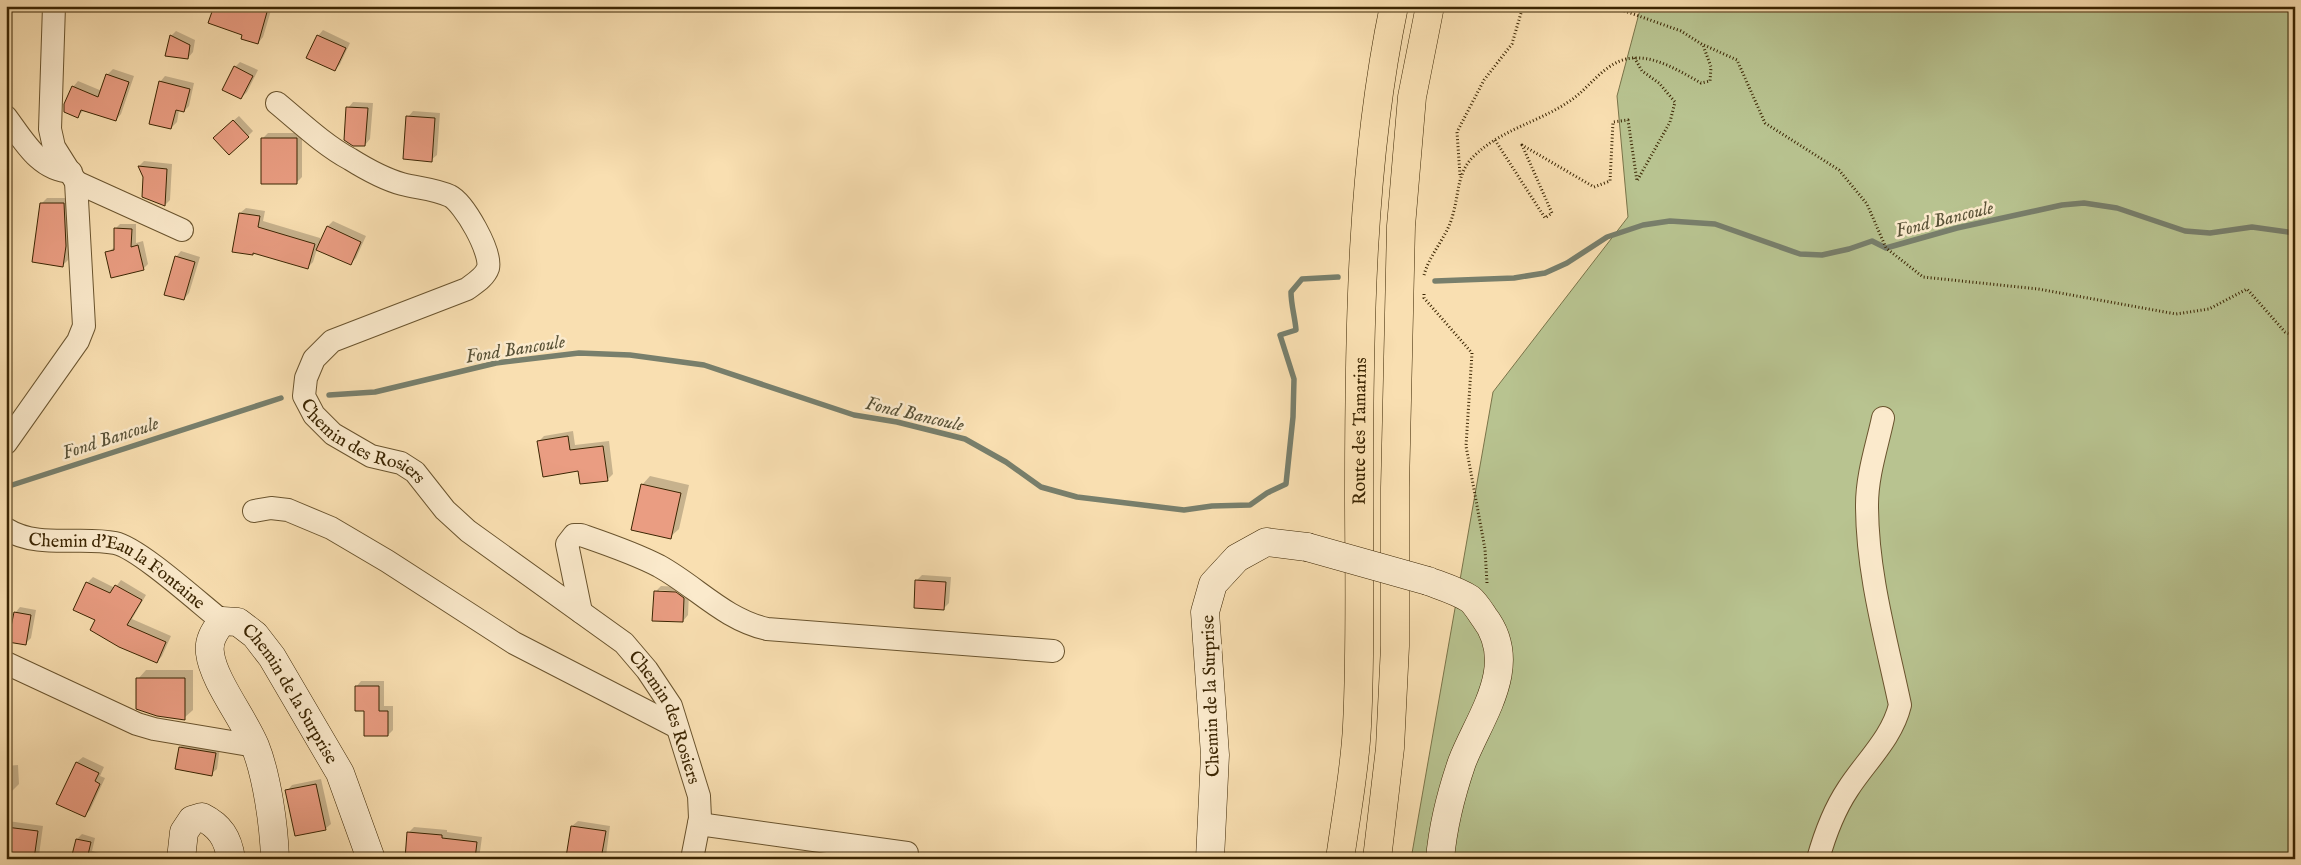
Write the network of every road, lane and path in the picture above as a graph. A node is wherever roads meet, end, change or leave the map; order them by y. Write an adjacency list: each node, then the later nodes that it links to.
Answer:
1 (54, 6): 14 (street)
2 (1394, 6): 38 (highway, Route des Tamarins)
3 (1430, 6): 39 (highway, Route des Tamarins)
4 (1523, 6): 13 (path)
5 (1582, 6): 7 (path)
6 (1619, 6): 7 (path)
7 (1622, 10): 8 (path)
8 (1703, 44): 9 (path); 18 (path)
9 (1634, 58): 12 (path); 12 (path)
10 (277, 103): 23 (street, Chemin des Rosiers)
11 (6, 117): 14 (street)
12 (1495, 140): 13 (path)
13 (1460, 175): 16 (path)
14 (74, 177): 15 (street); 20 (street)
15 (182, 230)
16 (1422, 284)
17 (1423, 290): 24 (path)
18 (2295, 336)
19 (1883, 418): 41 (street)
20 (6, 443)
21 (254, 511): 28 (street)
22 (6, 529): 25 (street, Chemin d'Eau la Fontaine)
23 (581, 612): 26 (street); 28 (street, Chemin des Rosiers)
24 (1483, 616): 37 (main road, Chemin de la Surprise, bridge); 40 (main road, Chemin de la Surprise)
25 (222, 621): 29 (main road, Chemin de la Surprise); 35 (main road, Chemin de la Surprise)
26 (1053, 650)
27 (6, 663): 29 (street)
28 (678, 727): 30 (street, Chemin des Rosiers)
29 (255, 746): 34 (main road, Chemin de la Surprise)
30 (699, 824): 31 (street); 36 (street, Chemin des Rosiers)
31 (907, 853)
32 (181, 859): 33 (main road)
33 (231, 859)
34 (275, 859)
35 (371, 859)
36 (692, 859)
37 (1210, 859)
38 (1340, 859)
39 (1377, 859)
40 (1440, 859)
41 (1818, 859)

